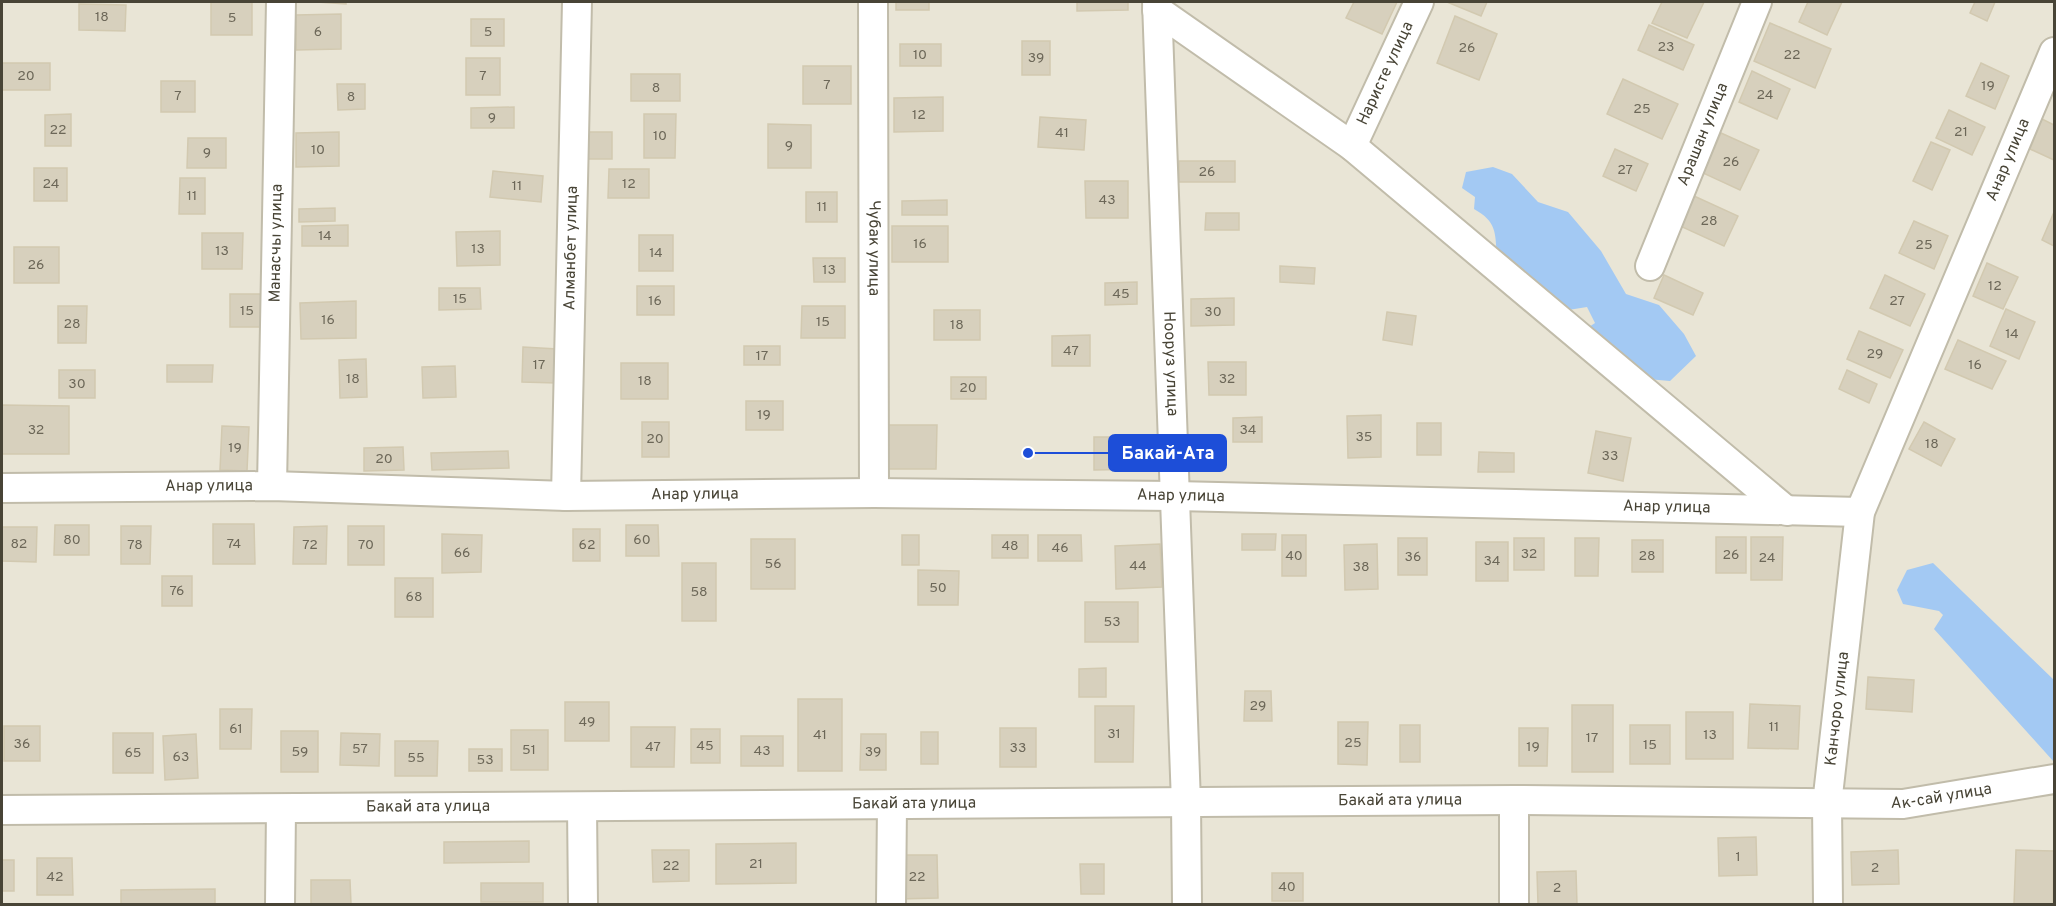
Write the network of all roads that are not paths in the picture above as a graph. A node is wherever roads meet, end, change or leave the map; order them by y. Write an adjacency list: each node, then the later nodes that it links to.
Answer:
1 (281, 2): 10 (street, Манасчы улица)
2 (577, 2): 13 (street, Алманбет улица)
3 (873, 2): 12 (street, Чубак улица)
4 (1419, 2): 8 (street, Наристе улица)
5 (1757, 2): 9 (street, Арашан улица)
6 (1157, 6): 8 (street); 14 (street, Нооруз улица)
7 (2055, 52): 16 (street, Анар улица)
8 (1352, 146): 15 (street)
9 (1650, 266)
10 (272, 486): 11 (street, Анар улица); 13 (street, Анар улица)
11 (2, 488)
12 (874, 493): 13 (street, Анар улица); 14 (street, Анар улица)
13 (566, 496)
14 (1175, 496): 15 (street, Анар улица); 19 (street, Нооруз улица)
15 (1787, 511): 16 (street, Анар улица)
16 (1860, 512): 20 (street, Канчоро улица)
17 (2054, 780): 20 (street, Ак-сай улица)
18 (1514, 800): 19 (street, Бакай ата улица); 20 (street, Бакай ата улица); 29 (street)
19 (1186, 803): 21 (street, Бакай ата улица); 28 (street, Нооруз улица)
20 (1827, 804): 30 (street, Канчоро улица)
21 (892, 806): 22 (street, Бакай ата улица); 27 (street)
22 (582, 807): 23 (street, Бакай ата улица); 26 (street)
23 (281, 809): 24 (street, Бакай ата улица); 25 (street)
24 (2, 810)
25 (280, 904)
26 (583, 904)
27 (891, 904)
28 (1187, 904)
29 (1514, 904)
30 (1828, 904)

